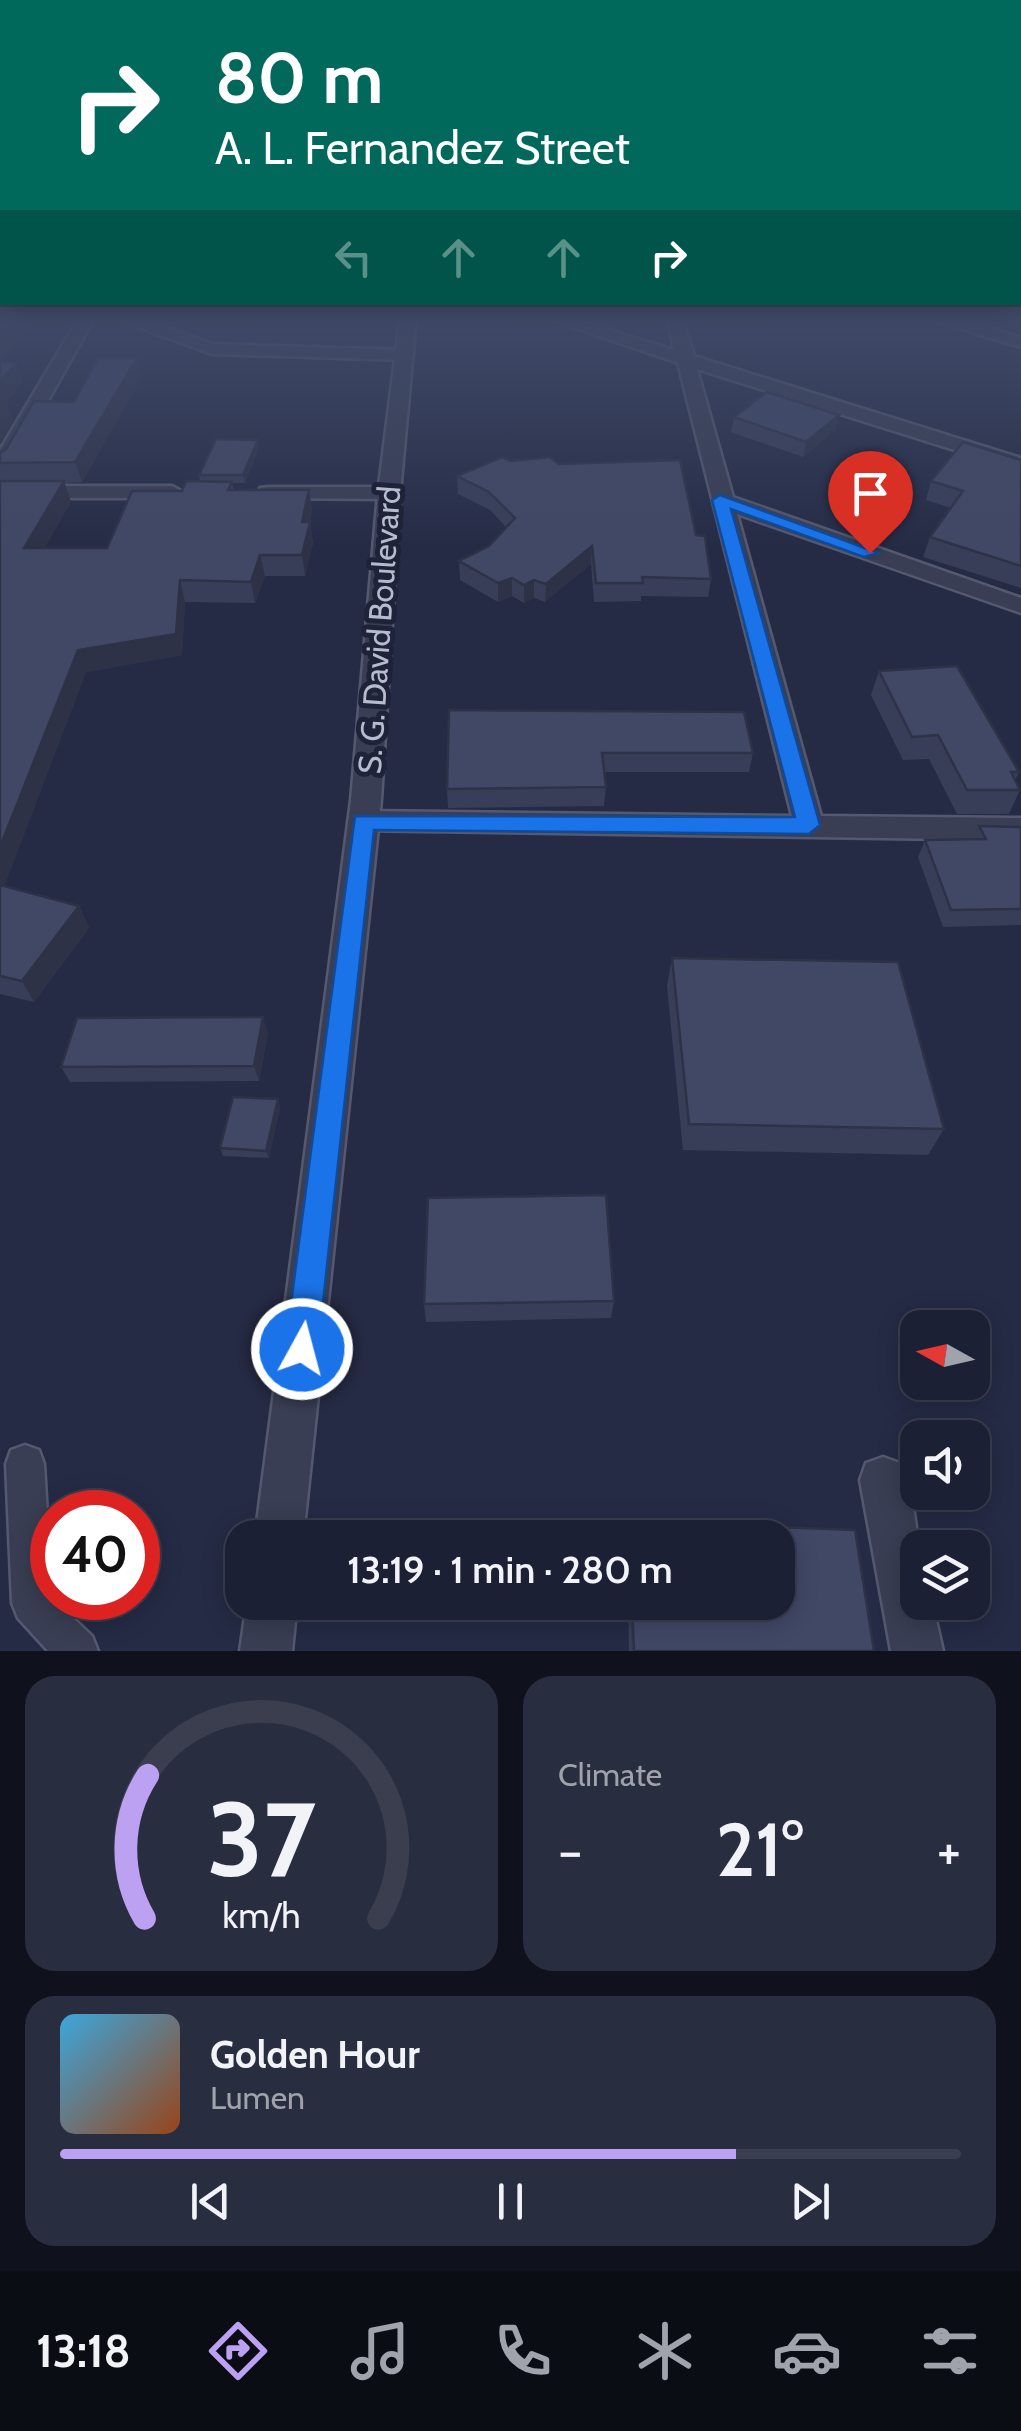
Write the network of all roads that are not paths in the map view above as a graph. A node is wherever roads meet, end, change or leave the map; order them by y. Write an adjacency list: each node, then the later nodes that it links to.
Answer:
1 (42, 396): 6 (street)
2 (400, 396): 10 (street, S. G. David Boulevard)
3 (695, 396): 11 (street)
4 (802, 396): 5 (street)
5 (1021, 465)
6 (0, 468)
7 (0, 492): 8 (street)
8 (194, 492)
9 (253, 492): 10 (street)
10 (389, 493): 13 (street, S. G. David Boulevard)
11 (720, 500): 12 (street); 14 (street)
12 (1021, 606)
13 (364, 822): 14 (street); 18 (street, S. G. David Boulevard)
14 (809, 825): 15 (street)
15 (1021, 830)
16 (25, 1464): 20 (lane)
17 (883, 1480): 22 (street)
18 (281, 1520)
19 (270, 1620): 21 (street)
20 (77, 1651)
21 (266, 1651)
22 (917, 1651)

